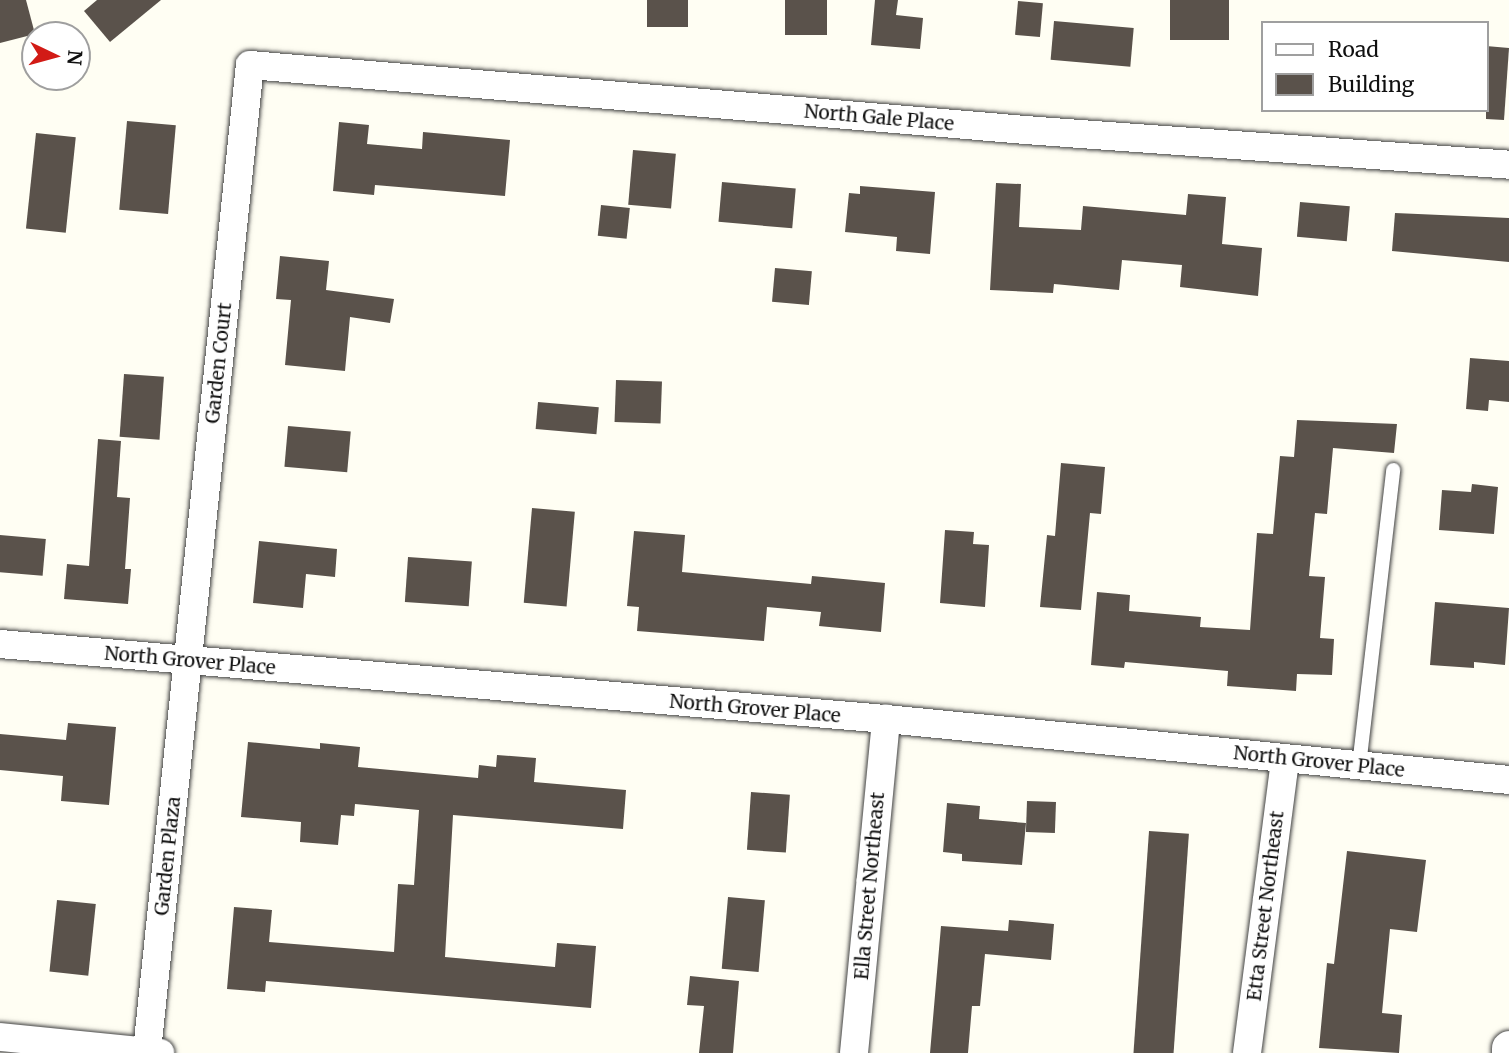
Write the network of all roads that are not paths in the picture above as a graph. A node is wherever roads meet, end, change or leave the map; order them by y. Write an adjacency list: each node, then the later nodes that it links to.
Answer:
1 (250, 65): 2 (street, North Gale Place); 5 (street, Garden Court)
2 (1509, 165)
3 (1393, 470): 8 (lane)
4 (0, 644): 5 (street, North Grover Place)
5 (188, 661): 6 (street, North Grover Place); 12 (street, Garden Plaza)
6 (886, 719): 7 (street, North Grover Place); 13 (street, Ella Street Northeast)
7 (1286, 759): 8 (street, North Grover Place); 14 (street, Etta Street Northeast)
8 (1359, 766): 9 (street, North Grover Place)
9 (1509, 780)
10 (0, 1037): 12 (street, Garden Plaza)
11 (1509, 1048): 15 (street)
12 (154, 1052)
13 (854, 1053)
14 (1247, 1053)
15 (1508, 1053)

